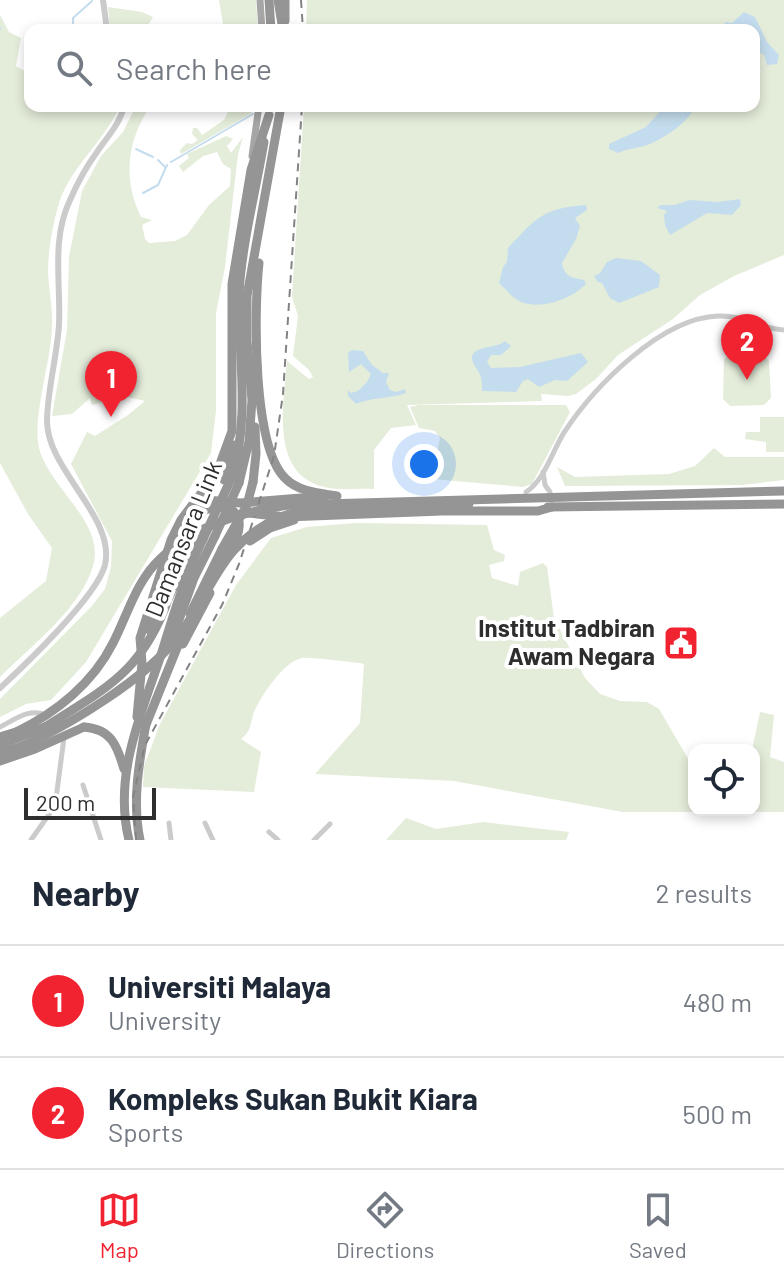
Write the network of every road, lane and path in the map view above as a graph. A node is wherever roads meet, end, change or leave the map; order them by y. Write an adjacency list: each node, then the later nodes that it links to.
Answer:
1 (103, 0): 6 (street)
2 (260, 0): 7 (main road)
3 (269, 0): 8 (highway)
4 (278, 0): 9 (highway)
5 (285, 0): 10 (highway)
6 (106, 24)
7 (262, 24)
8 (271, 24)
9 (283, 24)
10 (284, 24)
11 (122, 112): 41 (street)
12 (258, 112): 16 (main road)
13 (268, 112): 16 (highway)
14 (269, 112): 18 (highway, Damansara Link)
15 (280, 112): 17 (highway, Damansara Link)
16 (251, 170): 19 (highway)
17 (263, 216): 22 (highway, Damansara Link); 28 (highway)
18 (239, 292): 21 (highway); 24 (highway, Damansara Link)
19 (230, 330): 21 (highway); 24 (highway)
20 (784, 330): 23 (street)
21 (235, 355): 24 (highway)
22 (252, 400): 24 (highway, Damansara Link); 39 (highway, bridge)
23 (543, 471): 26 (street); 27 (street)
24 (228, 479): 31 (highway); 37 (highway); 38 (highway, bridge); 42 (highway, Damansara Link, bridge); 44 (highway, Damansara Link, bridge)
25 (784, 489): 29 (highway)
26 (526, 492): 27 (highway); 28 (highway)
27 (550, 492): 29 (highway)
28 (337, 496): 30 (highway)
29 (570, 496): 32 (highway)
30 (288, 499): 31 (highway); 36 (highway)
31 (225, 501): 36 (highway); 37 (highway)
32 (470, 501): 34 (highway); 39 (highway, bridge); 46 (highway, bridge)
33 (782, 504): 34 (highway)
34 (552, 507): 35 (highway)
35 (306, 516): 36 (highway); 40 (highway)
36 (286, 517)
37 (181, 520): 42 (highway)
38 (166, 592): 40 (highway); 46 (highway, bridge)
39 (181, 633): 46 (highway, bridge)
40 (170, 663): 44 (highway)
41 (0, 688)
42 (137, 717): 50 (highway, Damansara Link)
43 (0, 727): 56 (street)
44 (145, 727): 59 (highway, Damansara Link)
45 (0, 737): 46 (highway)
46 (17, 740): 47 (highway); 48 (highway)
47 (0, 745)
48 (0, 753)
49 (0, 761): 50 (highway, bridge)
50 (126, 776): 58 (highway, Damansara Link)
51 (83, 785): 57 (street)
52 (169, 823): 60 (street)
53 (205, 823): 61 (street)
54 (330, 824): 63 (street)
55 (269, 832): 62 (street)
56 (31, 840)
57 (101, 840)
58 (129, 840)
59 (140, 840)
60 (171, 840)
61 (213, 840)
62 (278, 840)
63 (314, 840)

